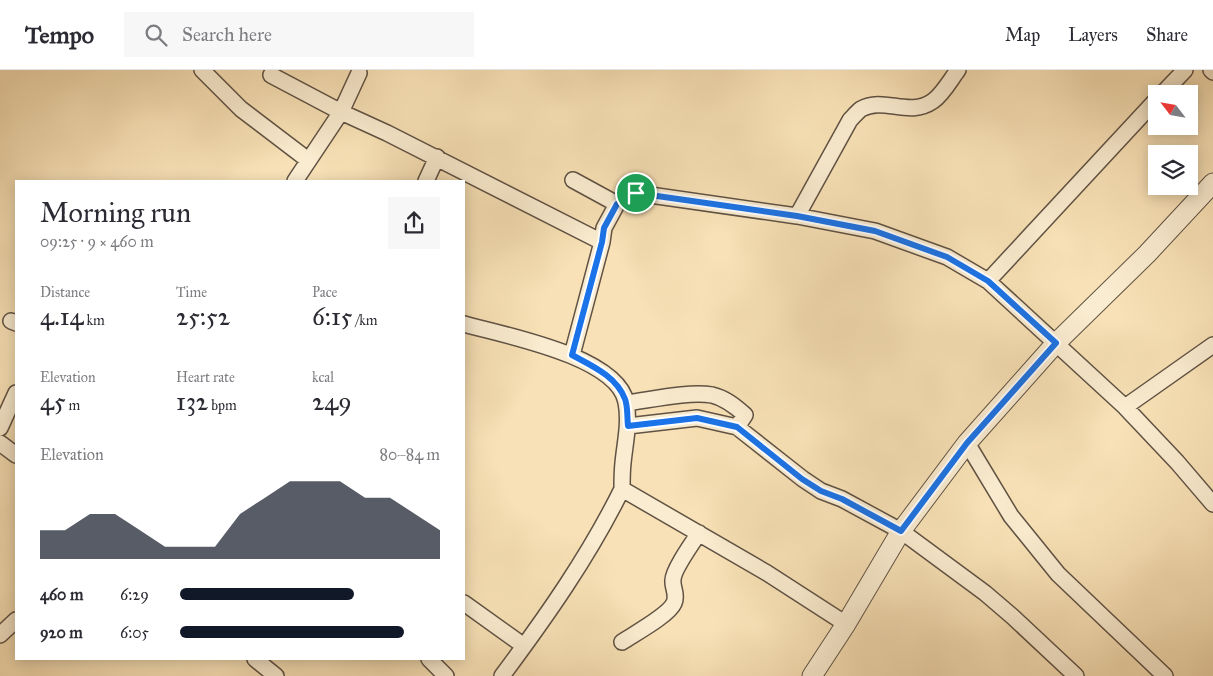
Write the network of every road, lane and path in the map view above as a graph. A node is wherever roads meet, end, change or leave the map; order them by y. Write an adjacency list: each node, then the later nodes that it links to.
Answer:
1 (202, 70): 10 (street)
2 (958, 70): 16 (street)
3 (1185, 70): 6 (street)
4 (359, 73): 8 (street)
5 (271, 76): 8 (street)
6 (1171, 85)
7 (1148, 109): 18 (street)
8 (341, 112): 9 (street); 10 (street)
9 (437, 157): 12 (street); 17 (street)
10 (308, 160): 11 (street)
11 (296, 180)
12 (426, 180)
13 (573, 180): 15 (street)
14 (1213, 183): 20 (street)
15 (617, 204): 16 (street); 17 (street)
16 (797, 216): 18 (street)
17 (602, 242): 22 (street)
18 (988, 281): 20 (street)
19 (465, 324): 22 (street)
20 (1056, 343): 25 (street); 30 (street)
21 (1213, 345): 25 (street)
22 (572, 355): 24 (street)
23 (15, 394): 28 (street)
24 (626, 403): 26 (street); 27 (street)
25 (1125, 407): 33 (street)
26 (741, 421): 27 (street); 34 (street)
27 (628, 426): 32 (street)
28 (0, 428)
29 (0, 443): 31 (street)
30 (967, 443): 34 (street); 49 (street)
31 (15, 453)
32 (622, 489): 35 (street); 41 (street)
33 (1213, 504)
34 (901, 531): 38 (street); 48 (street)
35 (699, 533): 38 (street); 40 (street)
36 (465, 604): 41 (street)
37 (15, 621): 39 (street)
38 (846, 624): 47 (street)
39 (0, 635)
40 (622, 642)
41 (524, 646): 46 (street)
42 (256, 660): 44 (street)
43 (430, 660): 45 (street)
44 (276, 676)
45 (446, 676)
46 (502, 676)
47 (812, 676)
48 (1076, 676)
49 (1165, 676)

